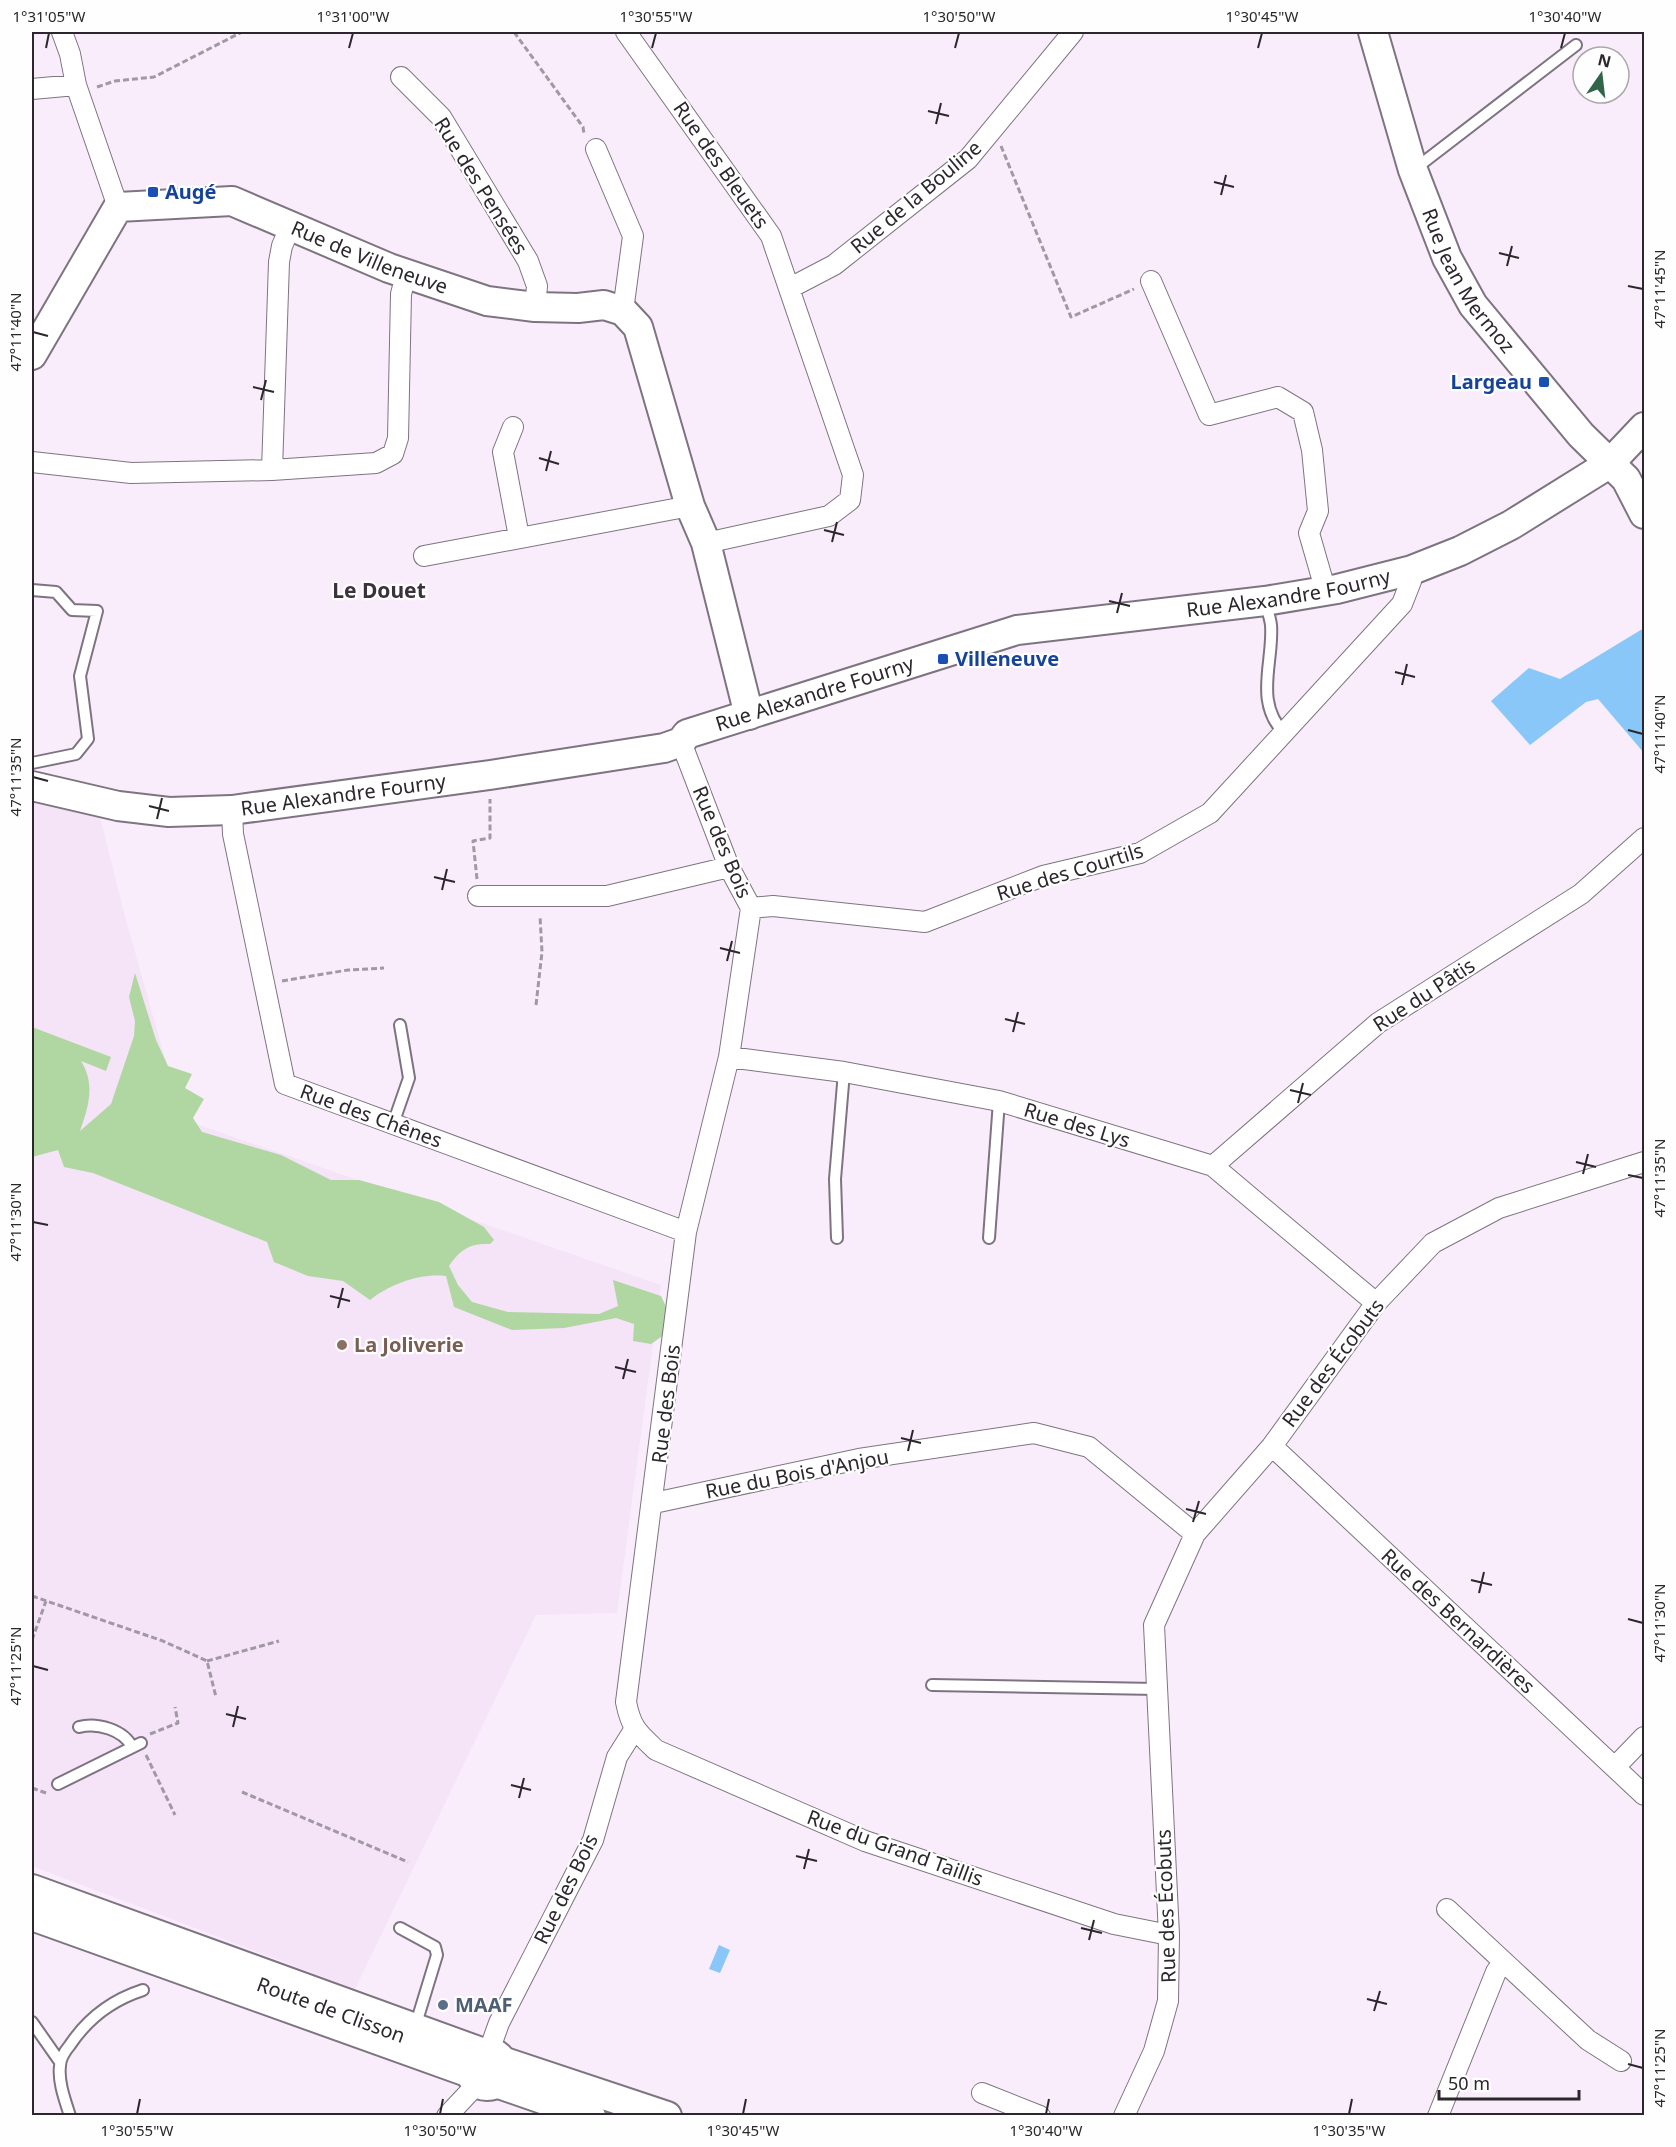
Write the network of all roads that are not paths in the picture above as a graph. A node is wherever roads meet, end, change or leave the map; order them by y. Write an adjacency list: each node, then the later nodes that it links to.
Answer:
1 (62, 32): 8 (street)
2 (626, 32): 15 (street, Rue des Bleuets)
3 (1073, 32): 15 (street, Rue de la Bouline)
4 (1372, 32): 10 (street, Rue Jean Mermoz)
5 (1571, 49): 10 (lane)
6 (401, 77): 16 (street, Rue des Pensées)
7 (32, 88): 8 (street)
8 (78, 89): 11 (street)
9 (596, 149): 17 (street)
10 (1413, 170): 22 (street, Rue Jean Mermoz)
11 (118, 207): 12 (street, Rue de Villeneuve); 18 (street)
12 (290, 227): 13 (street, Rue de Villeneuve); 23 (street)
13 (406, 275): 16 (street, Rue de Villeneuve); 23 (street)
14 (1151, 281): 31 (street)
15 (790, 288): 27 (street, Rue des Bleuets)
16 (535, 307): 17 (street, Rue de Villeneuve)
17 (623, 311): 24 (street)
18 (34, 345)
19 (513, 427): 26 (street)
20 (1644, 427): 22 (street, Rue Alexandre Fourny)
21 (32, 462): 23 (street)
22 (1609, 464): 25 (street, Rue Jean Mermoz); 29 (street, Rue Alexandre Fourny)
23 (272, 470)
24 (690, 506): 26 (street); 27 (street)
25 (1644, 514)
26 (519, 537): 28 (street)
27 (706, 543): 33 (street)
28 (424, 556)
29 (1412, 570): 31 (street, Rue Alexandre Fourny); 34 (street, Rue des Courtils)
30 (32, 590): 36 (lane)
31 (1326, 592): 32 (street, Rue Alexandre Fourny)
32 (1265, 601): 33 (street, Rue Alexandre Fourny); 34 (lane)
33 (749, 715): 35 (street, Rue Alexandre Fourny)
34 (1285, 734): 42 (street, Rue des Courtils)
35 (681, 742): 38 (street, Rue Alexandre Fourny); 40 (street, Rue des Bois)
36 (32, 763)
37 (32, 786): 38 (street, Rue Alexandre Fourny)
38 (232, 810): 47 (street, Rue des Chênes)
39 (1644, 838): 49 (street, Rue du Pâtis)
40 (729, 867): 41 (street); 42 (street, Rue des Bois)
41 (478, 896)
42 (751, 908): 44 (street, Rue des Bois)
43 (400, 1025): 47 (lane)
44 (729, 1057): 45 (street, Rue des Lys); 50 (street, Rue des Bois)
45 (844, 1072): 46 (street, Rue des Lys); 51 (lane)
46 (999, 1101): 49 (street, Rue des Lys); 52 (lane)
47 (393, 1124): 50 (street, Rue des Chênes)
48 (1644, 1162): 53 (street, Rue des Écobuts)
49 (1214, 1166): 53 (street, Rue des Lys)
50 (686, 1232): 55 (street, Rue des Bois)
51 (837, 1238)
52 (989, 1238)
53 (1376, 1303): 54 (street, Rue des Écobuts)
54 (1272, 1446): 56 (street, Rue des Écobuts); 62 (street, Rue des Bernardières)
55 (654, 1503): 56 (street, Rue du Bois d'Anjou); 60 (street, Rue des Bois)
56 (1195, 1534): 58 (street, Rue des Écobuts)
57 (932, 1685): 58 (lane)
58 (1157, 1689): 70 (street, Rue des Écobuts)
59 (79, 1727): 63 (lane)
60 (634, 1730): 70 (street, Rue du Grand Taillis); 77 (street, Rue des Bois)
61 (1644, 1737): 62 (street)
62 (1615, 1767): 64 (street, Rue des Bernardières)
63 (58, 1784)
64 (1644, 1795)
65 (32, 1889): 74 (street, Route de Clisson)
66 (32, 1901): 77 (lane, Route de Clisson)
67 (1447, 1910): 71 (street)
68 (32, 1916): 77 (street, Route de Clisson)
69 (400, 1928): 74 (lane)
70 (1168, 1935): 85 (street, Rue des Écobuts)
71 (1503, 1962): 75 (street); 86 (street)
72 (143, 1990): 76 (lane)
73 (32, 2022): 76 (lane)
74 (414, 2028): 77 (street, Route de Clisson)
75 (1621, 2061)
76 (60, 2062): 79 (lane)
77 (486, 2068): 80 (street); 81 (street, Route de Clisson); 82 (lane, Route de Clisson); 83 (street, Route de Clisson)
78 (982, 2093): 84 (street)
79 (70, 2115)
80 (447, 2115)
81 (591, 2115)
82 (631, 2115)
83 (667, 2115)
84 (1040, 2115)
85 (1124, 2115)
86 (1438, 2115)

